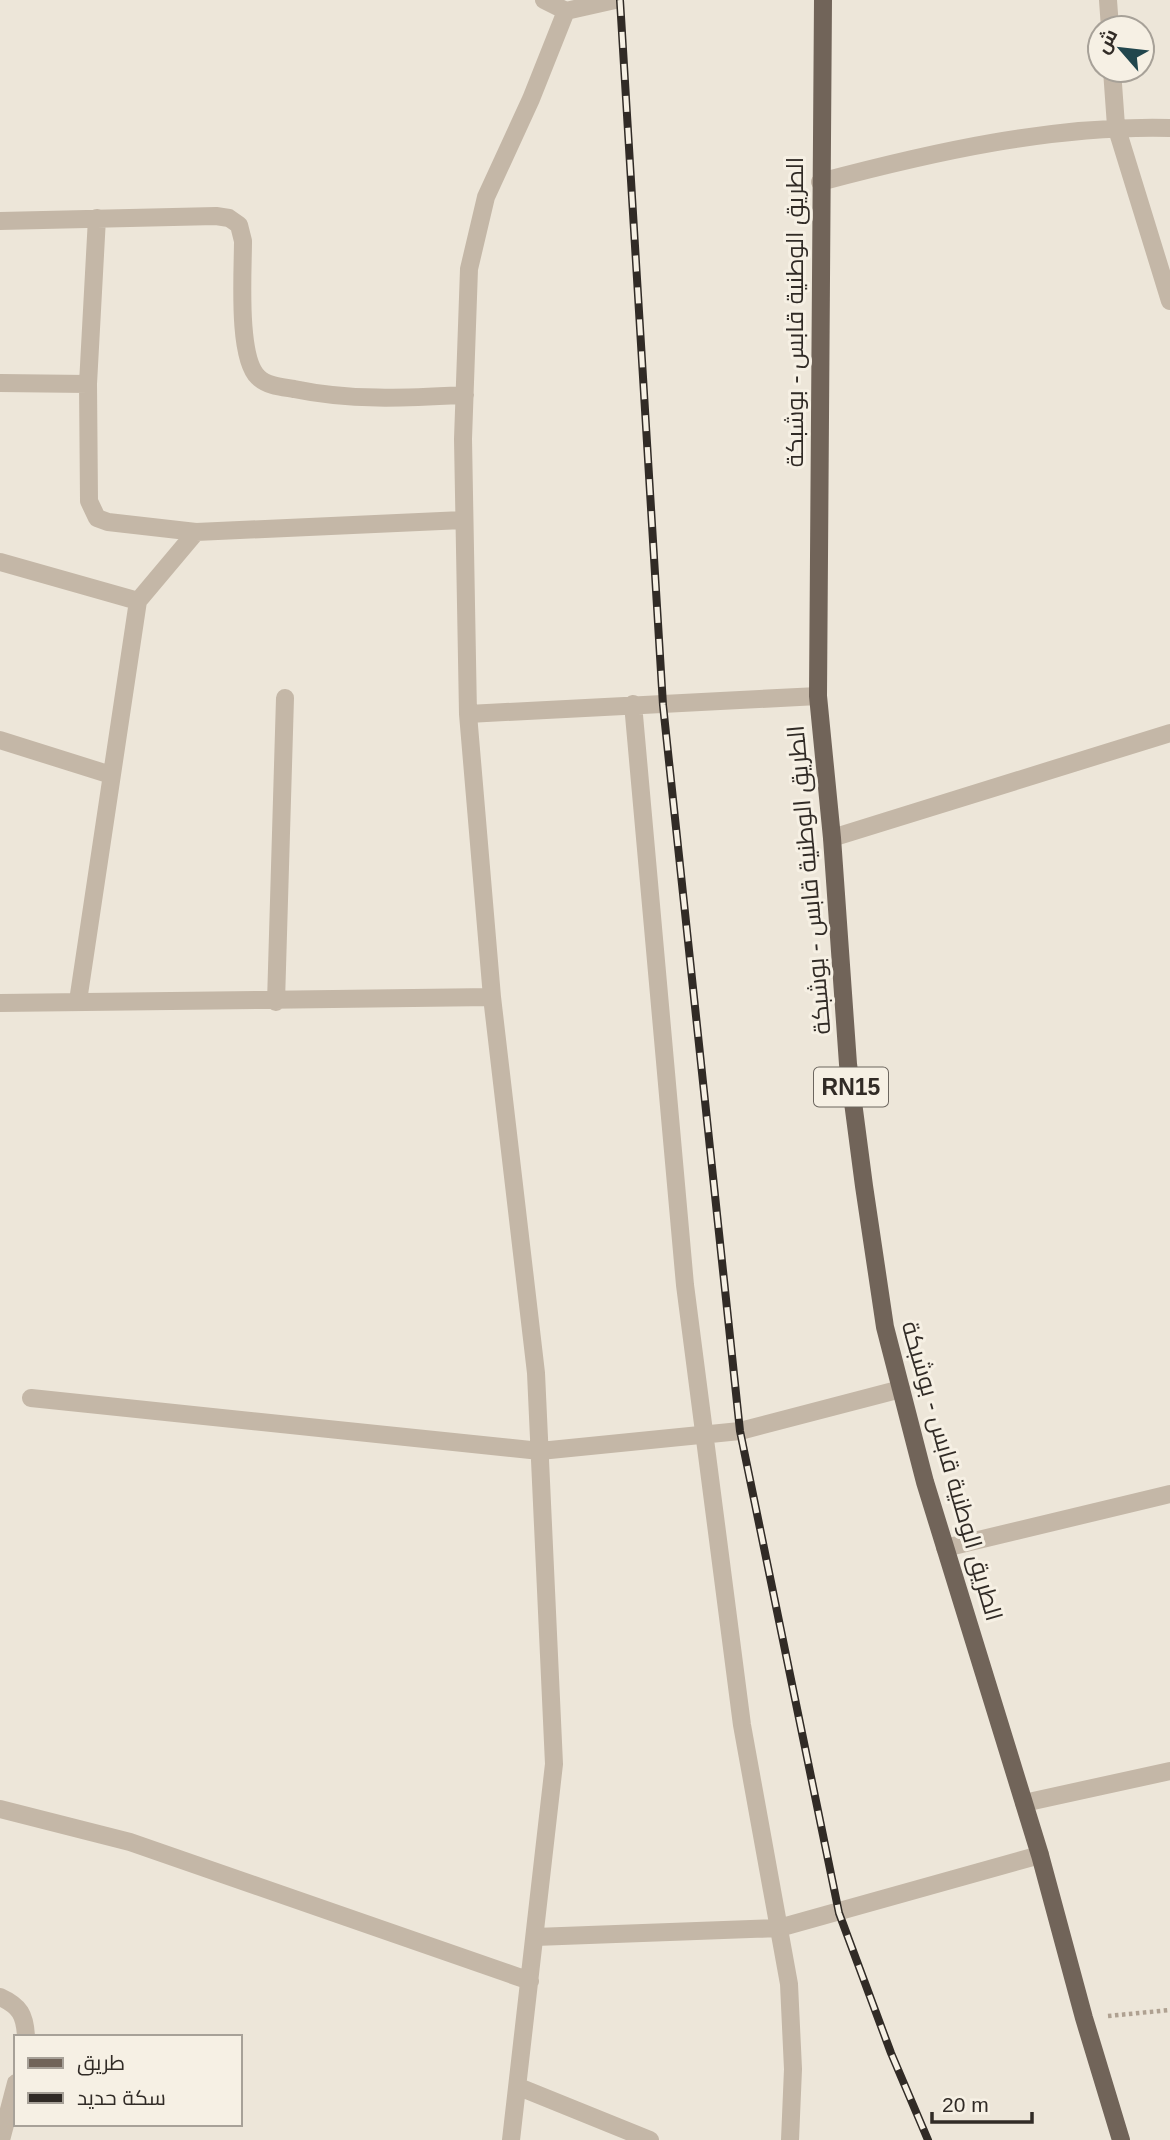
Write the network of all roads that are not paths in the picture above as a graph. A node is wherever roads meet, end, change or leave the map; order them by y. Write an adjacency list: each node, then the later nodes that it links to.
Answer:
1 (544, 0): 4 (street)
2 (615, 0): 4 (street)
3 (822, 0): 8 (main road, الطريق الوطنية قابس - بوشبكة / RN15)
4 (566, 11): 14 (street)
5 (1113, 84): 6 (street)
6 (1116, 127): 7 (street); 8 (street); 11 (street)
7 (1170, 128)
8 (820, 182): 19 (main road, الطريق الوطنية قابس - بوشبكة / RN15)
9 (97, 218): 10 (street); 13 (street); 14 (street)
10 (0, 221)
11 (1170, 301)
12 (0, 383): 13 (street)
13 (88, 384): 16 (street)
14 (465, 396): 15 (street)
15 (463, 520): 16 (street); 22 (street)
16 (196, 532): 18 (street)
17 (0, 562): 18 (street)
18 (138, 601): 25 (street)
19 (818, 696): 21 (street); 26 (main road, الطريق الوطنية قابس - بوشبكة / RN15)
20 (285, 698): 29 (street)
21 (632, 704): 22 (street); 33 (street)
22 (468, 714): 27 (street)
23 (1170, 733): 26 (street)
24 (0, 740): 25 (street)
25 (111, 775): 28 (street)
26 (832, 838): 31 (main road, الطريق الوطنية قابس - بوشبكة / RN15)
27 (492, 997): 29 (street); 34 (street)
28 (78, 1001): 29 (street); 30 (street)
29 (276, 1002)
30 (0, 1003)
31 (901, 1389): 33 (street); 36 (main road, الطريق الوطنية قابس - بوشبكة / RN15)
32 (31, 1398): 34 (street)
33 (704, 1435): 34 (street); 41 (street)
34 (540, 1451): 42 (street)
35 (1170, 1494): 36 (street)
36 (945, 1548): 38 (main road, الطريق الوطنية قابس - بوشبكة / RN15)
37 (1170, 1771): 38 (street)
38 (1024, 1803): 40 (main road, الطريق الوطنية قابس - بوشبكة / RN15)
39 (0, 1809): 43 (street)
40 (1041, 1855): 41 (street); 52 (main road, الطريق الوطنية قابس - بوشبكة / RN15)
41 (779, 1928): 42 (street); 51 (street)
42 (535, 1937): 43 (street)
43 (530, 1981): 46 (street)
44 (0, 1997): 45 (street)
45 (26, 2035)
46 (519, 2087): 49 (street); 50 (street)
47 (14, 2091): 48 (street)
48 (1, 2140)
49 (511, 2140)
50 (650, 2140)
51 (790, 2140)
52 (1121, 2140)

